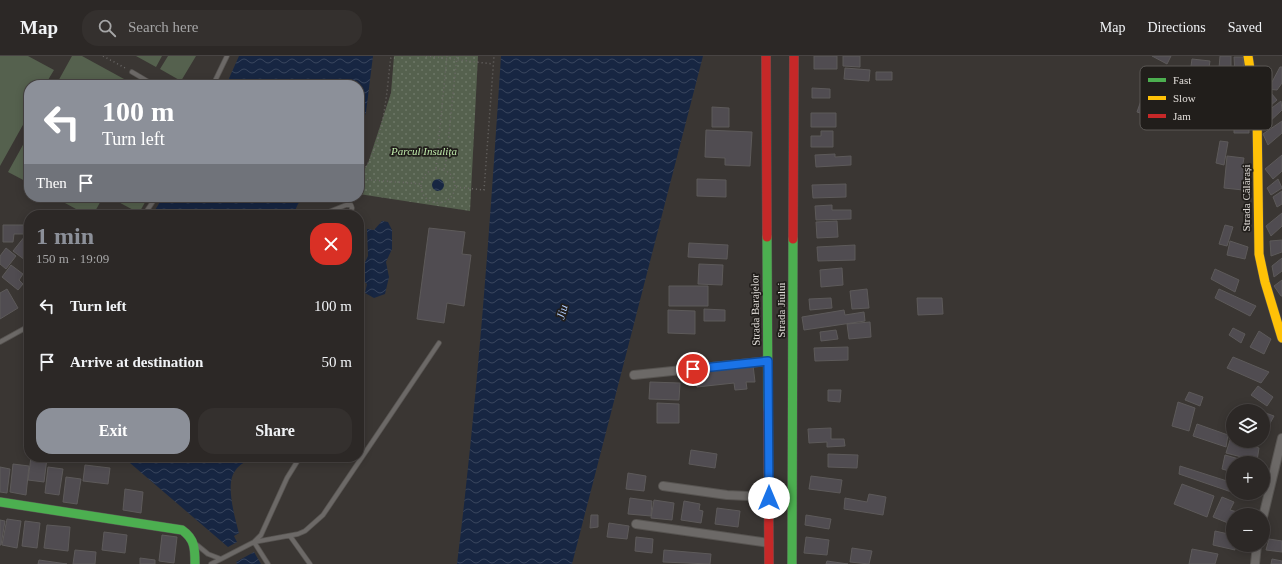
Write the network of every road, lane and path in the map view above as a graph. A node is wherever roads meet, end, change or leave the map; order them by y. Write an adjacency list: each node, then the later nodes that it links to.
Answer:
1 (102, 56): 14 (path)
2 (227, 56): 16 (lane)
3 (391, 56): 20 (path)
4 (426, 56): 10 (path)
5 (458, 56): 11 (path)
6 (494, 56): 12 (path)
7 (766, 56): 30 (street, Strada Barajelor)
8 (794, 56): 53 (street, Strada Jiului)
9 (1248, 56): 13 (street, Strada Călărași)
10 (446, 57): 11 (path); 18 (path)
11 (457, 60): 12 (path); 19 (path)
12 (494, 64): 23 (path)
13 (1250, 66)
14 (132, 72): 15 (lane)
15 (146, 80)
16 (215, 80)
17 (1257, 130): 27 (street, Strada Călărași)
18 (436, 168): 19 (path); 22 (path)
19 (444, 169): 23 (path)
20 (364, 170)
21 (364, 178): 22 (path)
22 (420, 184): 23 (path)
23 (456, 188)
24 (334, 210): 25 (lane)
25 (351, 210)
26 (24, 329): 28 (lane)
27 (1282, 338)
28 (0, 342)
29 (439, 343): 33 (lane)
30 (768, 361): 31 (street); 38 (street, Strada Barajelor)
31 (634, 375)
32 (1282, 438): 34 (street)
33 (364, 454)
34 (1280, 458): 40 (street)
35 (297, 462): 44 (lane)
36 (359, 462): 42 (lane)
37 (663, 486): 38 (street)
38 (769, 498): 45 (street, Strada Barajelor)
39 (0, 502): 43 (street)
40 (1266, 508)
41 (636, 524): 45 (street)
42 (290, 536): 44 (lane); 51 (lane)
43 (194, 542): 47 (lane); 48 (street)
44 (254, 542): 47 (lane); 50 (lane)
45 (769, 543): 52 (street, Strada Barajelor)
46 (1256, 552): 54 (street)
47 (221, 559): 49 (lane)
48 (195, 564)
49 (211, 564)
50 (268, 564)
51 (310, 564)
52 (769, 564)
53 (792, 564)
54 (1255, 564)

